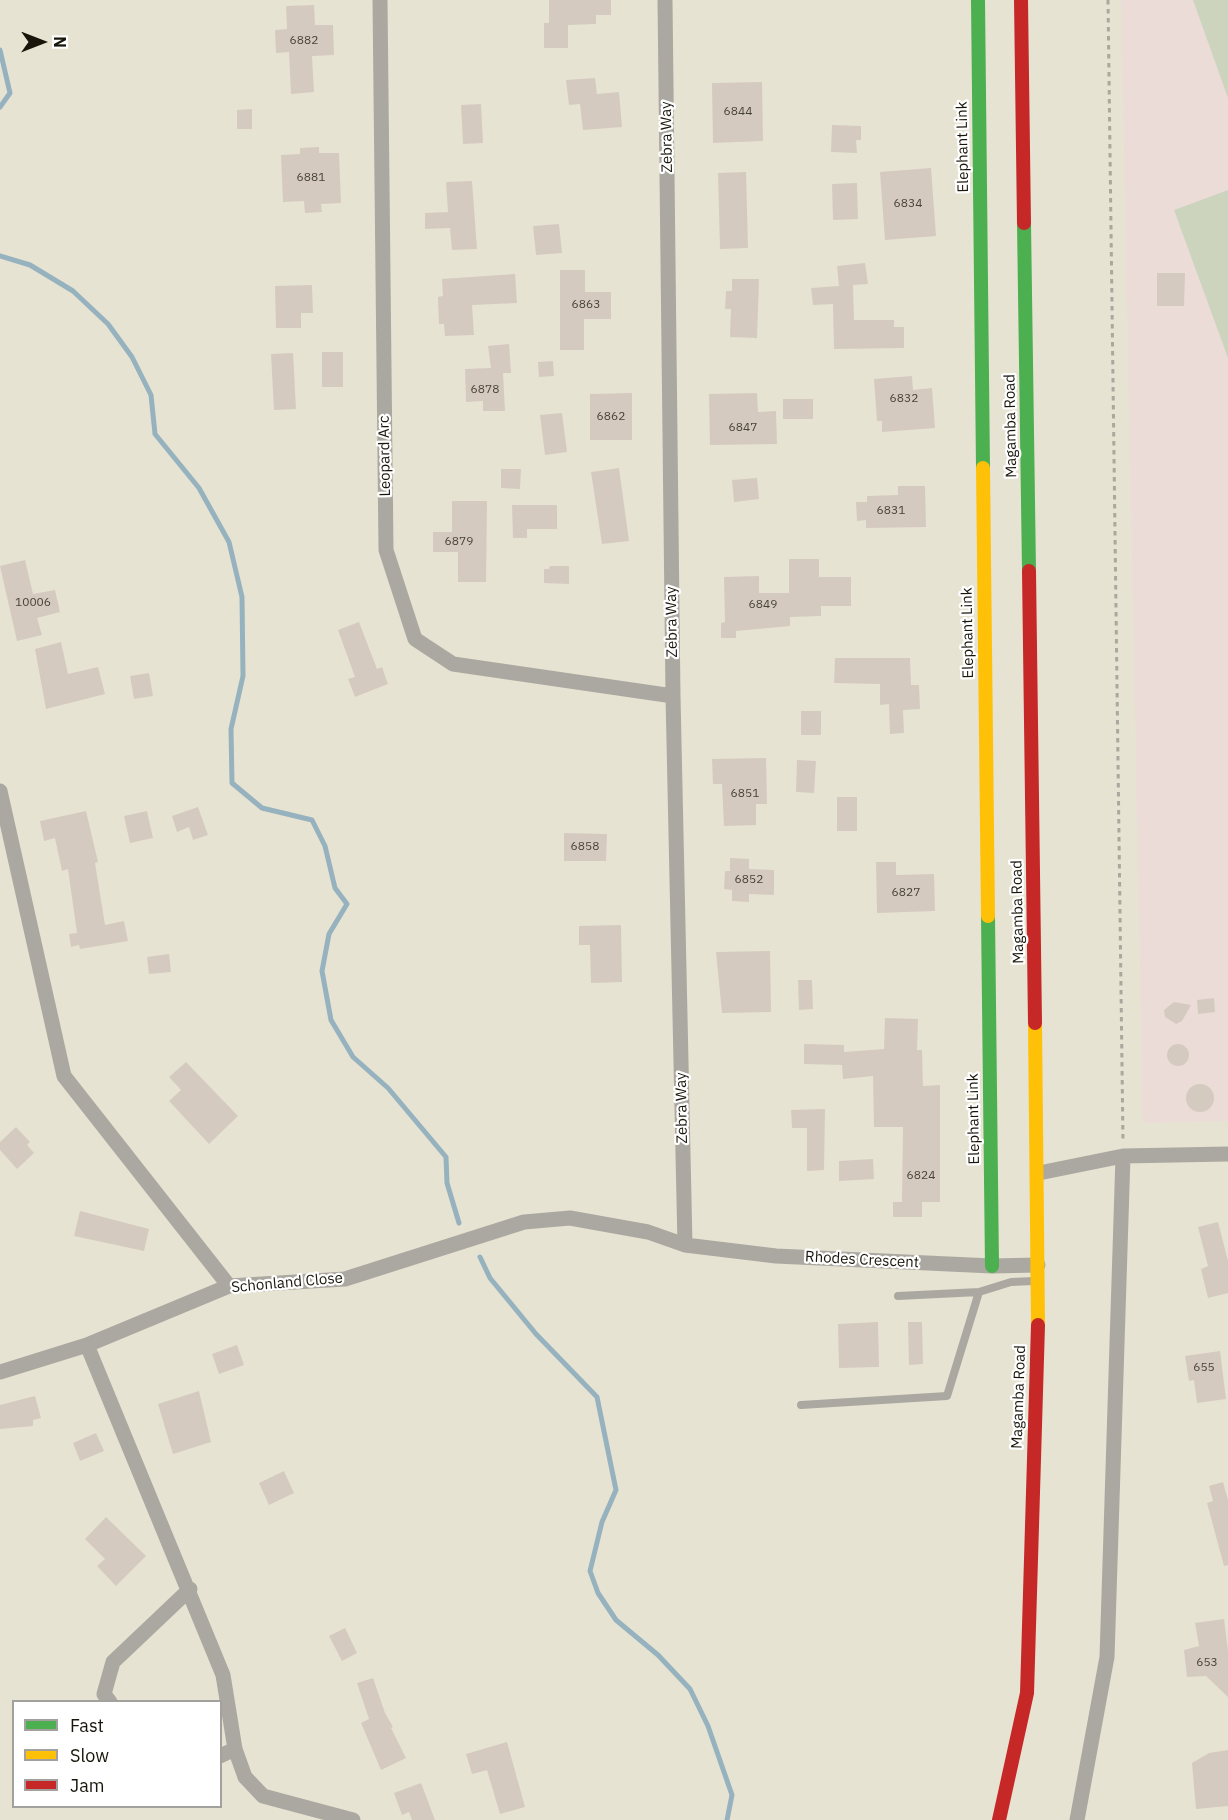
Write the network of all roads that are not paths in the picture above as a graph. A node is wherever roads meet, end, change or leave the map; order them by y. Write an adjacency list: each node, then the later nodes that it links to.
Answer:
1 (380, 0): 5 (street, Leopard Arc)
2 (666, 0): 5 (street, Zebra Way)
3 (978, 0): 12 (main road, Elephant Link)
4 (1021, 0): 9 (main road, Magamba Road)
5 (673, 696): 10 (street, Zebra Way)
6 (0, 791): 14 (street)
7 (1228, 1154): 8 (street)
8 (1123, 1156): 9 (street); 26 (street)
9 (1039, 1173): 11 (main road, Magamba Road)
10 (685, 1245): 12 (street, Rhodes Crescent); 14 (street, Schonland Close)
11 (1038, 1264): 12 (street, Rhodes Crescent); 13 (main road, Magamba Road)
12 (992, 1266)
13 (1039, 1281): 15 (lane); 25 (main road, Magamba Road)
14 (229, 1286): 17 (street, Schonland Close)
15 (979, 1292): 16 (lane); 19 (lane)
16 (898, 1296)
17 (87, 1345): 18 (street, Schonland Close); 20 (street)
18 (0, 1372)
19 (801, 1405)
20 (190, 1588): 21 (street); 22 (street)
21 (109, 1700)
22 (235, 1749): 23 (street); 24 (street)
23 (222, 1755)
24 (352, 1820)
25 (999, 1820)
26 (1077, 1820)

